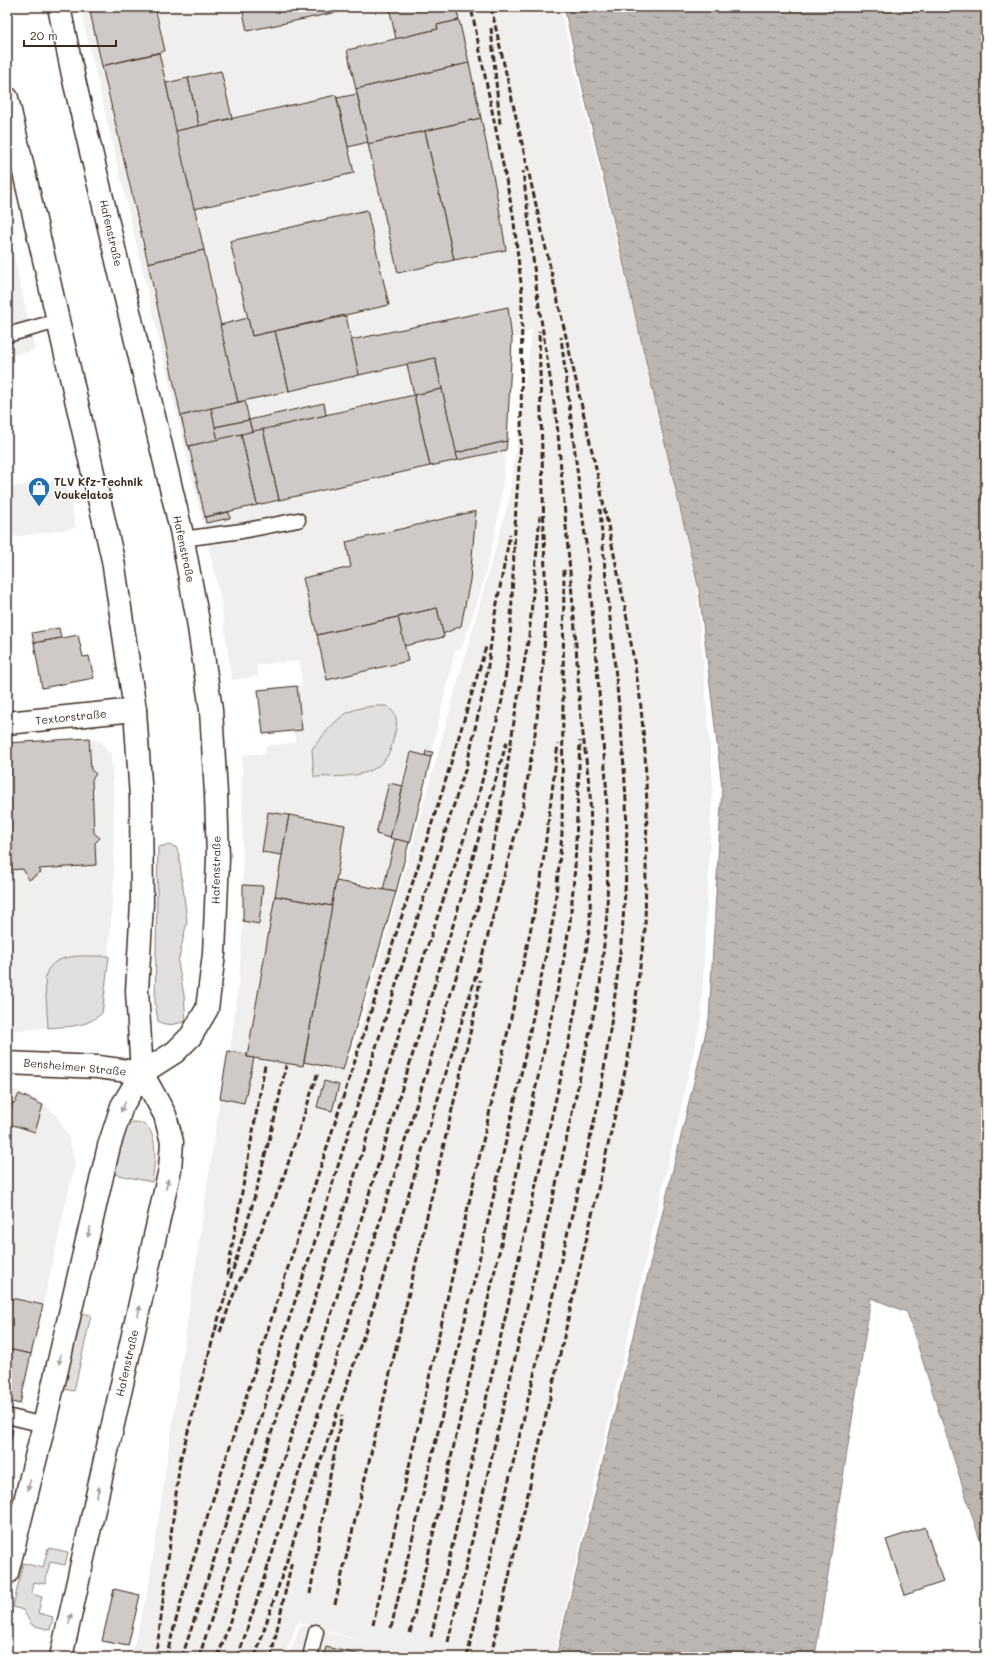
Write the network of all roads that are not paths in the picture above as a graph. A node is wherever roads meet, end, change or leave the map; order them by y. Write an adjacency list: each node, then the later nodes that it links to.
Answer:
1 (59, 7): 6 (street, Hafenstraße)
2 (7, 98): 3 (street, Hafenstraße)
3 (58, 321): 4 (lane); 7 (street, Hafenstraße)
4 (7, 335)
5 (298, 520): 6 (lane)
6 (182, 539): 10 (street, Hafenstraße)
7 (135, 710): 8 (street, Textorstraße); 10 (street, Hafenstraße)
8 (7, 723)
9 (7, 1063): 10 (street, Bensheimer Straße)
10 (142, 1073): 12 (street, Hafenstraße, one-way to 12); 15 (street, Hafenstraße, one-way to 10)
11 (7, 1416): 12 (lane)
12 (44, 1425): 13 (street, Hafenstraße, one-way to 13)
13 (7, 1573)
14 (316, 1632): 16 (lane)
15 (61, 1657)
16 (310, 1657)

